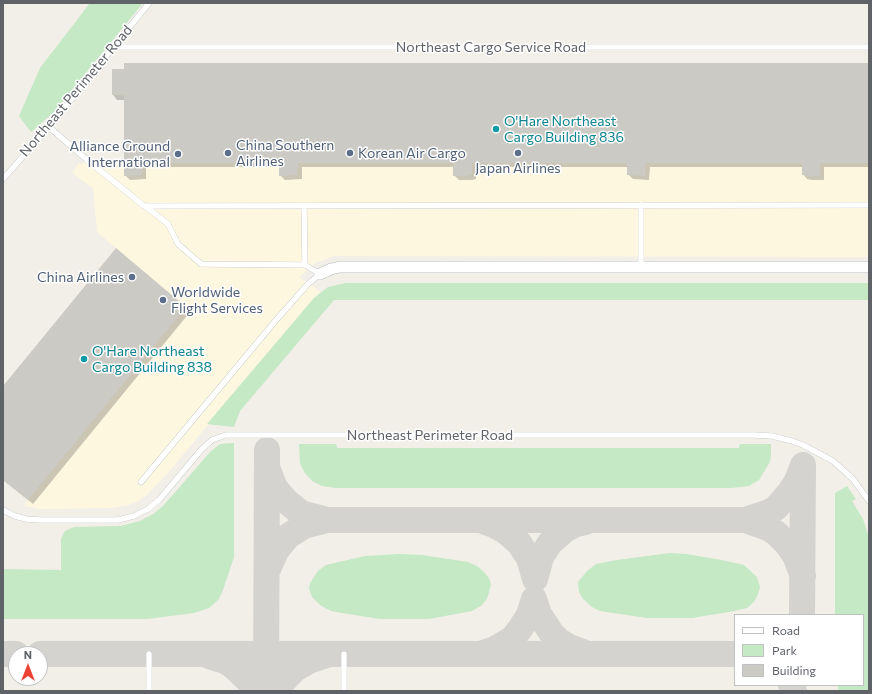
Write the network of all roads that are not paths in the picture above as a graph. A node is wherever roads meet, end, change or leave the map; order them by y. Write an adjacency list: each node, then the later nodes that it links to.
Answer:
1 (149, 3): 2 (lane, Northeast Perimeter Road)
2 (113, 47): 3 (lane, Northeast Cargo Service Road); 4 (lane, Northeast Perimeter Road)
3 (869, 47)
4 (49, 127): 5 (lane, Northeast Perimeter Road); 8 (lane)
5 (3, 180)
6 (640, 205): 7 (lane); 9 (lane); 11 (lane)
7 (869, 205)
8 (144, 206): 9 (lane); 10 (lane)
9 (304, 206): 10 (lane)
10 (305, 265): 13 (lane)
11 (641, 267): 12 (street); 13 (street)
12 (869, 267)
13 (320, 274): 14 (lane)
14 (141, 482)
15 (869, 501): 16 (lane, Northeast Perimeter Road)
16 (3, 510)
17 (149, 654): 19 (lane)
18 (344, 654): 20 (lane)
19 (149, 691)
20 (344, 691)

